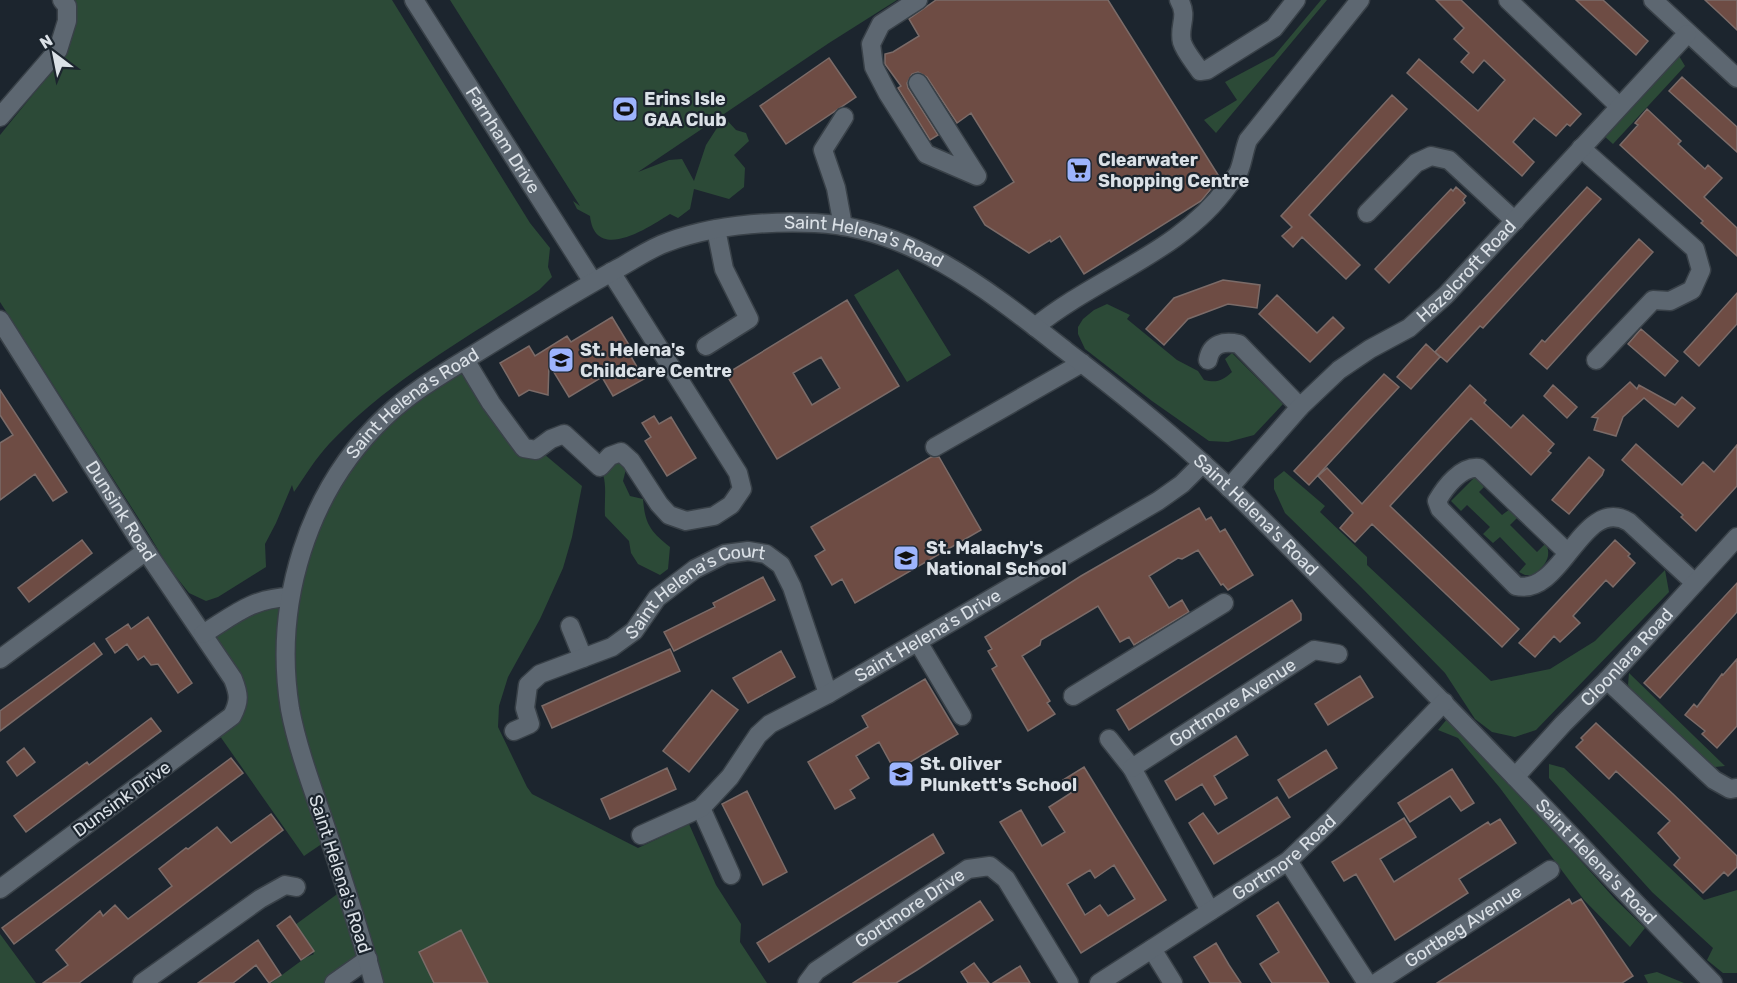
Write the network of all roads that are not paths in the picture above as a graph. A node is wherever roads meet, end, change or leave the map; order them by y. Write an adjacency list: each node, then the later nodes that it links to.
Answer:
1 (62, 0): 13 (street)
2 (414, 0): 21 (street, Farnham Drive)
3 (918, 0): 11 (street)
4 (1179, 0): 5 (street)
5 (1296, 0)
6 (1360, 0): 23 (street)
7 (1508, 0): 12 (street)
8 (1653, 0): 9 (street)
9 (1687, 34): 10 (street); 12 (street, Hazelcroft Road)
10 (1737, 78)
11 (918, 83)
12 (1620, 106): 15 (street, Hazelcroft Road)
13 (0, 117)
14 (844, 117): 18 (street)
15 (1581, 148): 17 (street, Hazelcroft Road); 27 (street)
16 (1367, 213): 17 (street)
17 (1515, 220): 29 (street, Hazelcroft Road)
18 (843, 226): 19 (street, Saint Helena's Road); 23 (street, Saint Helena's Road)
19 (716, 228): 20 (street, Saint Helena's Road); 24 (street)
20 (611, 272): 21 (street, Saint Helena's Road); 25 (street)
21 (593, 282): 25 (street, Saint Helena's Road)
22 (0, 320): 34 (street, Dunsink Road)
23 (1035, 327): 28 (street, Saint Helena's Road)
24 (706, 346)
25 (465, 360): 37 (street, Saint Helena's Road)
26 (1208, 360): 29 (street)
27 (1596, 360)
28 (1082, 363): 30 (street); 31 (street, Saint Helena's Road)
29 (1300, 407): 32 (street, Hazelcroft Road)
30 (935, 447)
31 (1203, 463): 32 (street, Saint Helena's Road); 41 (street, Saint Helena's Drive)
32 (1229, 488): 48 (street, Saint Helena's Road)
33 (1737, 537): 36 (street, Cloonlara Road)
34 (146, 550): 40 (street, Dunsink Road); 43 (street)
35 (1568, 553): 35 (street); 36 (street)
36 (1695, 583): 45 (street, Cloonlara Road)
37 (290, 597): 40 (street); 65 (street, Saint Helena's Road)
38 (1224, 603): 47 (street)
39 (570, 626): 44 (street)
40 (203, 634): 49 (street, Dunsink Road)
41 (918, 642): 46 (street, Saint Helena's Drive); 50 (street)
42 (1338, 654): 53 (street, Gortmore Avenue)
43 (1, 656)
44 (583, 658): 46 (street, Saint Helena's Court); 51 (street, Saint Helena's Court)
45 (1607, 680): 54 (street, Cloonlara Road); 55 (street)
46 (828, 694): 56 (street, Saint Helena's Drive)
47 (1073, 696)
48 (1444, 702): 54 (street, Saint Helena's Road); 58 (street, Gortmore Road)
49 (239, 704): 62 (street, Dunsink Drive)
50 (962, 716)
51 (514, 731)
52 (1109, 739): 53 (street)
53 (1132, 768): 63 (street)
54 (1515, 777): 75 (street, Saint Helena's Road)
55 (1737, 788)
56 (701, 808): 57 (street, Saint Helena's Drive); 60 (street)
57 (641, 835)
58 (1288, 861): 63 (street, Gortmore Road); 73 (street)
59 (1550, 870): 74 (street, Gortbeg Avenue)
60 (731, 875)
61 (296, 887): 66 (street)
62 (0, 889)
63 (1210, 911): 64 (street, Gortmore Road)
64 (1152, 949): 71 (street, Gortmore Road); 72 (street)
65 (368, 959): 67 (street); 68 (street, Saint Helena's Road)
66 (142, 983)
67 (334, 983)
68 (375, 983)
69 (807, 983): 70 (street, Gortmore Drive)
70 (1069, 983)
71 (1099, 983)
72 (1173, 983)
73 (1367, 983)
74 (1376, 983)
75 (1713, 983)

